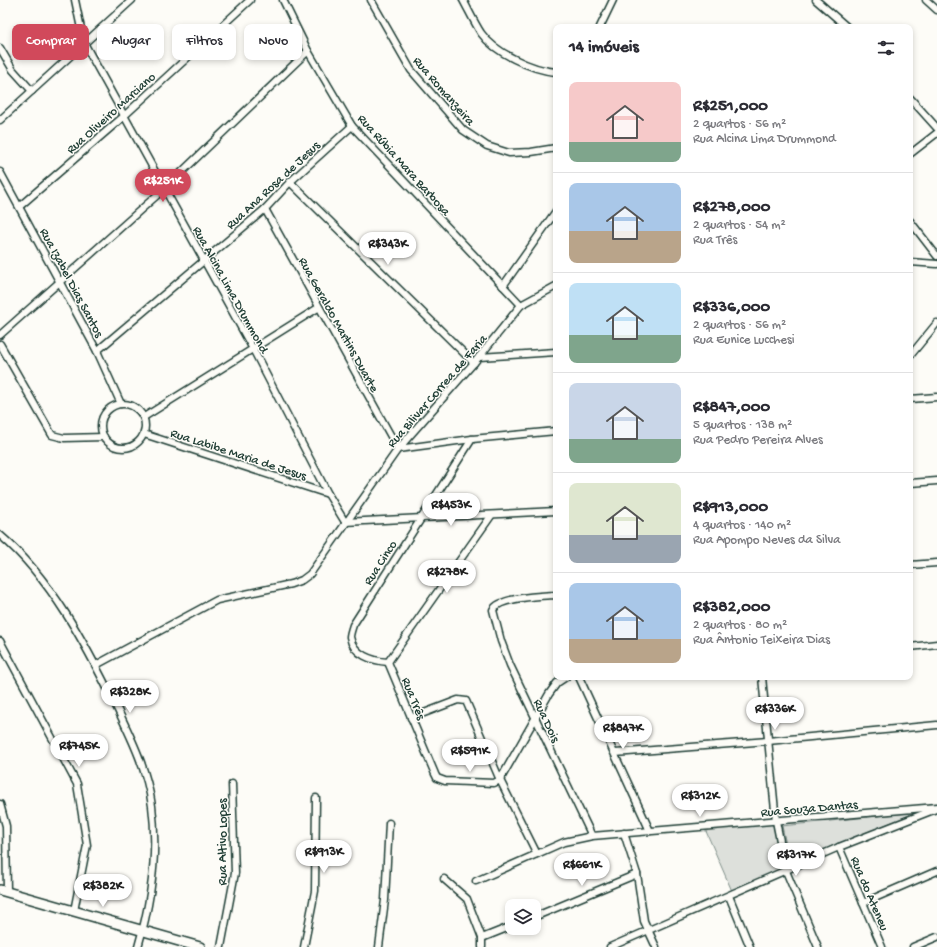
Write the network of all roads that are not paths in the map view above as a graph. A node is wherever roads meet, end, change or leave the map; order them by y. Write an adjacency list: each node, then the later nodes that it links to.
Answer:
1 (75, 0): 11 (street, Rua Alcina Lima Drummond)
2 (132, 0): 14 (street)
3 (250, 0): 22 (street, Rua Oliveiro Marciano)
4 (283, 0): 16 (street, Rua Rúbia Mara Barbosa)
5 (371, 0): 27 (street, Rua Romanzeira)
6 (463, 0): 19 (street)
7 (613, 0): 12 (street)
8 (816, 0): 13 (street)
9 (926, 0): 10 (street)
10 (937, 10)
11 (80, 24)
12 (601, 24)
13 (844, 24)
14 (89, 39)
15 (0, 48): 20 (street)
16 (308, 51): 24 (street, Rua Rúbia Mara Barbosa); 31 (street)
17 (89, 52): 22 (street, Rua Alcina Lima Drummond)
18 (66, 60): 20 (street)
19 (553, 72)
20 (32, 92): 23 (street)
21 (913, 101): 25 (street)
22 (123, 117): 31 (street, Rua Alcina Lima Drummond); 32 (street, Rua Oliveiro Marciano)
23 (0, 120)
24 (352, 126): 30 (street, Rua Ana Rosa de Jesus); 41 (street, Rua Rúbia Mara Barbosa)
25 (937, 128)
26 (937, 133): 28 (street)
27 (553, 148)
28 (913, 152)
29 (0, 172): 32 (street, Rua Izabel Dias Santos)
30 (290, 182): 33 (street, Rua Ana Rosa de Jesus); 53 (street)
31 (164, 189): 37 (street, Rua Alcina Lima Drummond); 40 (street)
32 (20, 206): 40 (street, Rua Izabel Dias Santos)
33 (265, 209): 37 (street, Rua Ana Rosa de Jesus); 44 (street, Rua Geraldo Martins Duarte)
34 (553, 215): 41 (street)
35 (913, 225): 36 (street)
36 (937, 256)
37 (204, 260): 48 (street, Rua Alcina Lima Drummond); 49 (street, Rua Ana Rosa de Jesus)
38 (913, 262): 39 (street)
39 (937, 264)
40 (61, 282): 46 (street); 49 (street, Rua Izabel Dias Santos)
41 (503, 286): 43 (street, Rua Rúbia Mara Barbosa)
42 (553, 288): 43 (street, Rua Bilivar Correa de Faria)
43 (521, 305): 52 (street, Rua Bilivar Correa de Faria)
44 (318, 308): 48 (street); 62 (street, Rua Geraldo Martins Duarte)
45 (937, 323): 51 (street)
46 (0, 336)
47 (0, 344): 60 (street)
48 (253, 349): 57 (street); 65 (street, Rua Alcina Lima Drummond)
49 (97, 351): 56 (street, Rua Izabel Dias Santos)
50 (553, 352): 52 (street)
51 (913, 352)
52 (480, 357): 53 (street, Rua Bilivar Correa de Faria)
53 (474, 363): 62 (street, Rua Bilivar Correa de Faria)
54 (937, 397): 55 (street)
55 (913, 399)
56 (121, 404): 57 (street); 60 (street)
57 (144, 417): 59 (street)
58 (553, 431): 61 (street)
59 (144, 434): 60 (street); 65 (street, Rua Labibe Maria de Jesus)
60 (104, 437)
61 (472, 439): 62 (street); 68 (street, Rua Cinco)
62 (398, 449): 69 (street, Rua Bilivar Correa de Faria)
63 (937, 481): 64 (street)
64 (913, 483)
65 (328, 494): 69 (street, Rua Alcina Lima Drummond)
66 (553, 511): 67 (street)
67 (491, 516): 68 (street); 77 (street)
68 (419, 520): 69 (street); 77 (street, Rua Cinco)
69 (345, 522): 78 (street, Rua Bilivar Correa de Faria)
70 (0, 535): 78 (street)
71 (937, 563): 72 (street)
72 (913, 565)
73 (553, 595): 83 (street, Rua Dois)
74 (0, 641): 107 (street)
75 (937, 644): 76 (street)
76 (913, 647)
77 (388, 662): 82 (street, Rua Três)
78 (96, 665): 110 (street)
79 (562, 680): 83 (street)
80 (580, 680): 86 (street)
81 (762, 680): 85 (street)
82 (411, 718): 87 (street, Rua Três); 87 (street)
83 (535, 718): 87 (street); 96 (street, Rua Dois)
84 (937, 725): 85 (street)
85 (768, 741): 86 (street); 92 (street)
86 (615, 753): 94 (street)
87 (500, 780): 98 (street)
88 (232, 784): 116 (street, Rua Altivo Lopes)
89 (316, 798): 117 (street)
90 (0, 804): 104 (street)
91 (937, 808): 92 (street, Rua Souza Dantas); 97 (street)
92 (776, 821): 94 (street, Rua Souza Dantas); 99 (street)
93 (389, 824): 118 (street)
94 (650, 831): 95 (street, Rua Souza Dantas)
95 (624, 833): 96 (street, Rua Souza Dantas); 101 (street)
96 (592, 836): 98 (street, Rua Souza Dantas)
97 (839, 847): 99 (street); 106 (street, Rua do Ateneu)
98 (537, 854): 103 (street, Rua Souza Dantas)
99 (786, 871): 105 (street); 123 (street)
100 (937, 871): 106 (street)
101 (637, 874): 108 (street); 111 (street)
102 (444, 879): 113 (street)
103 (476, 881)
104 (4, 891): 107 (main road)
105 (729, 896): 111 (street); 122 (street)
106 (863, 903): 124 (street, Rua do Ateneu)
107 (74, 911): 110 (main road)
108 (541, 914)
109 (505, 929): 113 (street)
110 (142, 930): 114 (street); 115 (main road)
111 (648, 930): 120 (street); 121 (street)
112 (937, 937): 125 (street)
113 (482, 938): 119 (street)
114 (138, 947)
115 (200, 947)
116 (221, 947)
117 (304, 947)
118 (379, 947)
119 (482, 947)
120 (610, 947)
121 (656, 947)
122 (750, 947)
123 (818, 947)
124 (882, 947)
125 (913, 947)

